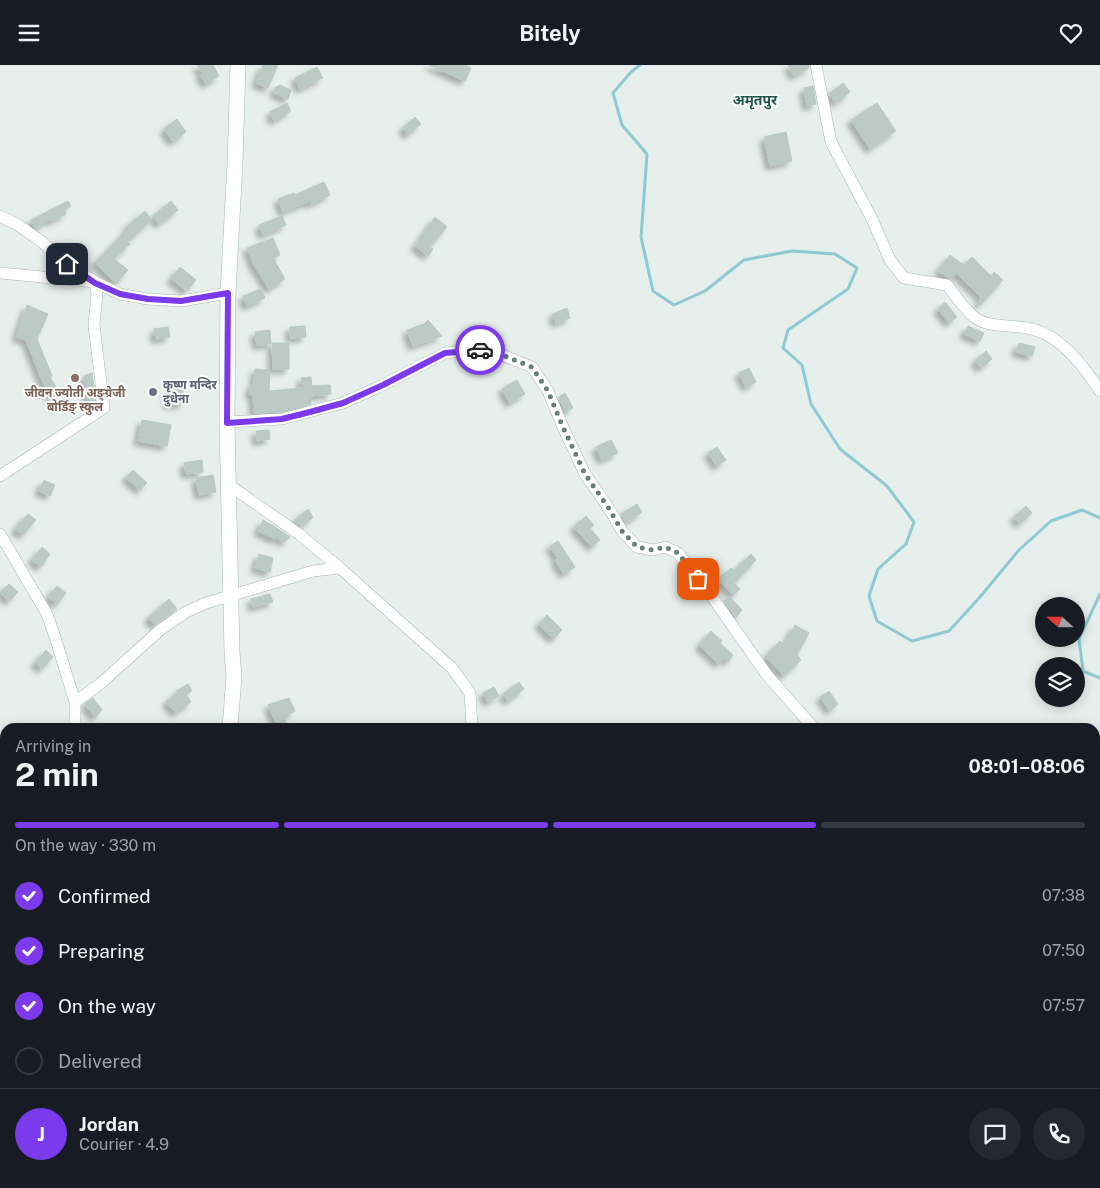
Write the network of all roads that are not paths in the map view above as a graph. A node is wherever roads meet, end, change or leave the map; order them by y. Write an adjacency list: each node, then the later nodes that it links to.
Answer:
1 (238, 65): 6 (main road)
2 (816, 65): 7 (street)
3 (0, 216): 5 (street)
4 (0, 273): 5 (street)
5 (95, 283): 6 (street); 9 (street)
6 (228, 293): 8 (main road)
7 (1100, 391)
8 (227, 423): 10 (main road); 18 (street)
9 (0, 475)
10 (229, 485): 12 (street); 13 (main road)
11 (0, 534): 14 (street)
12 (340, 568): 13 (street); 17 (street)
13 (231, 597): 14 (street); 16 (main road)
14 (74, 702): 15 (street)
15 (75, 723)
16 (230, 723)
17 (472, 723)
18 (809, 723)

